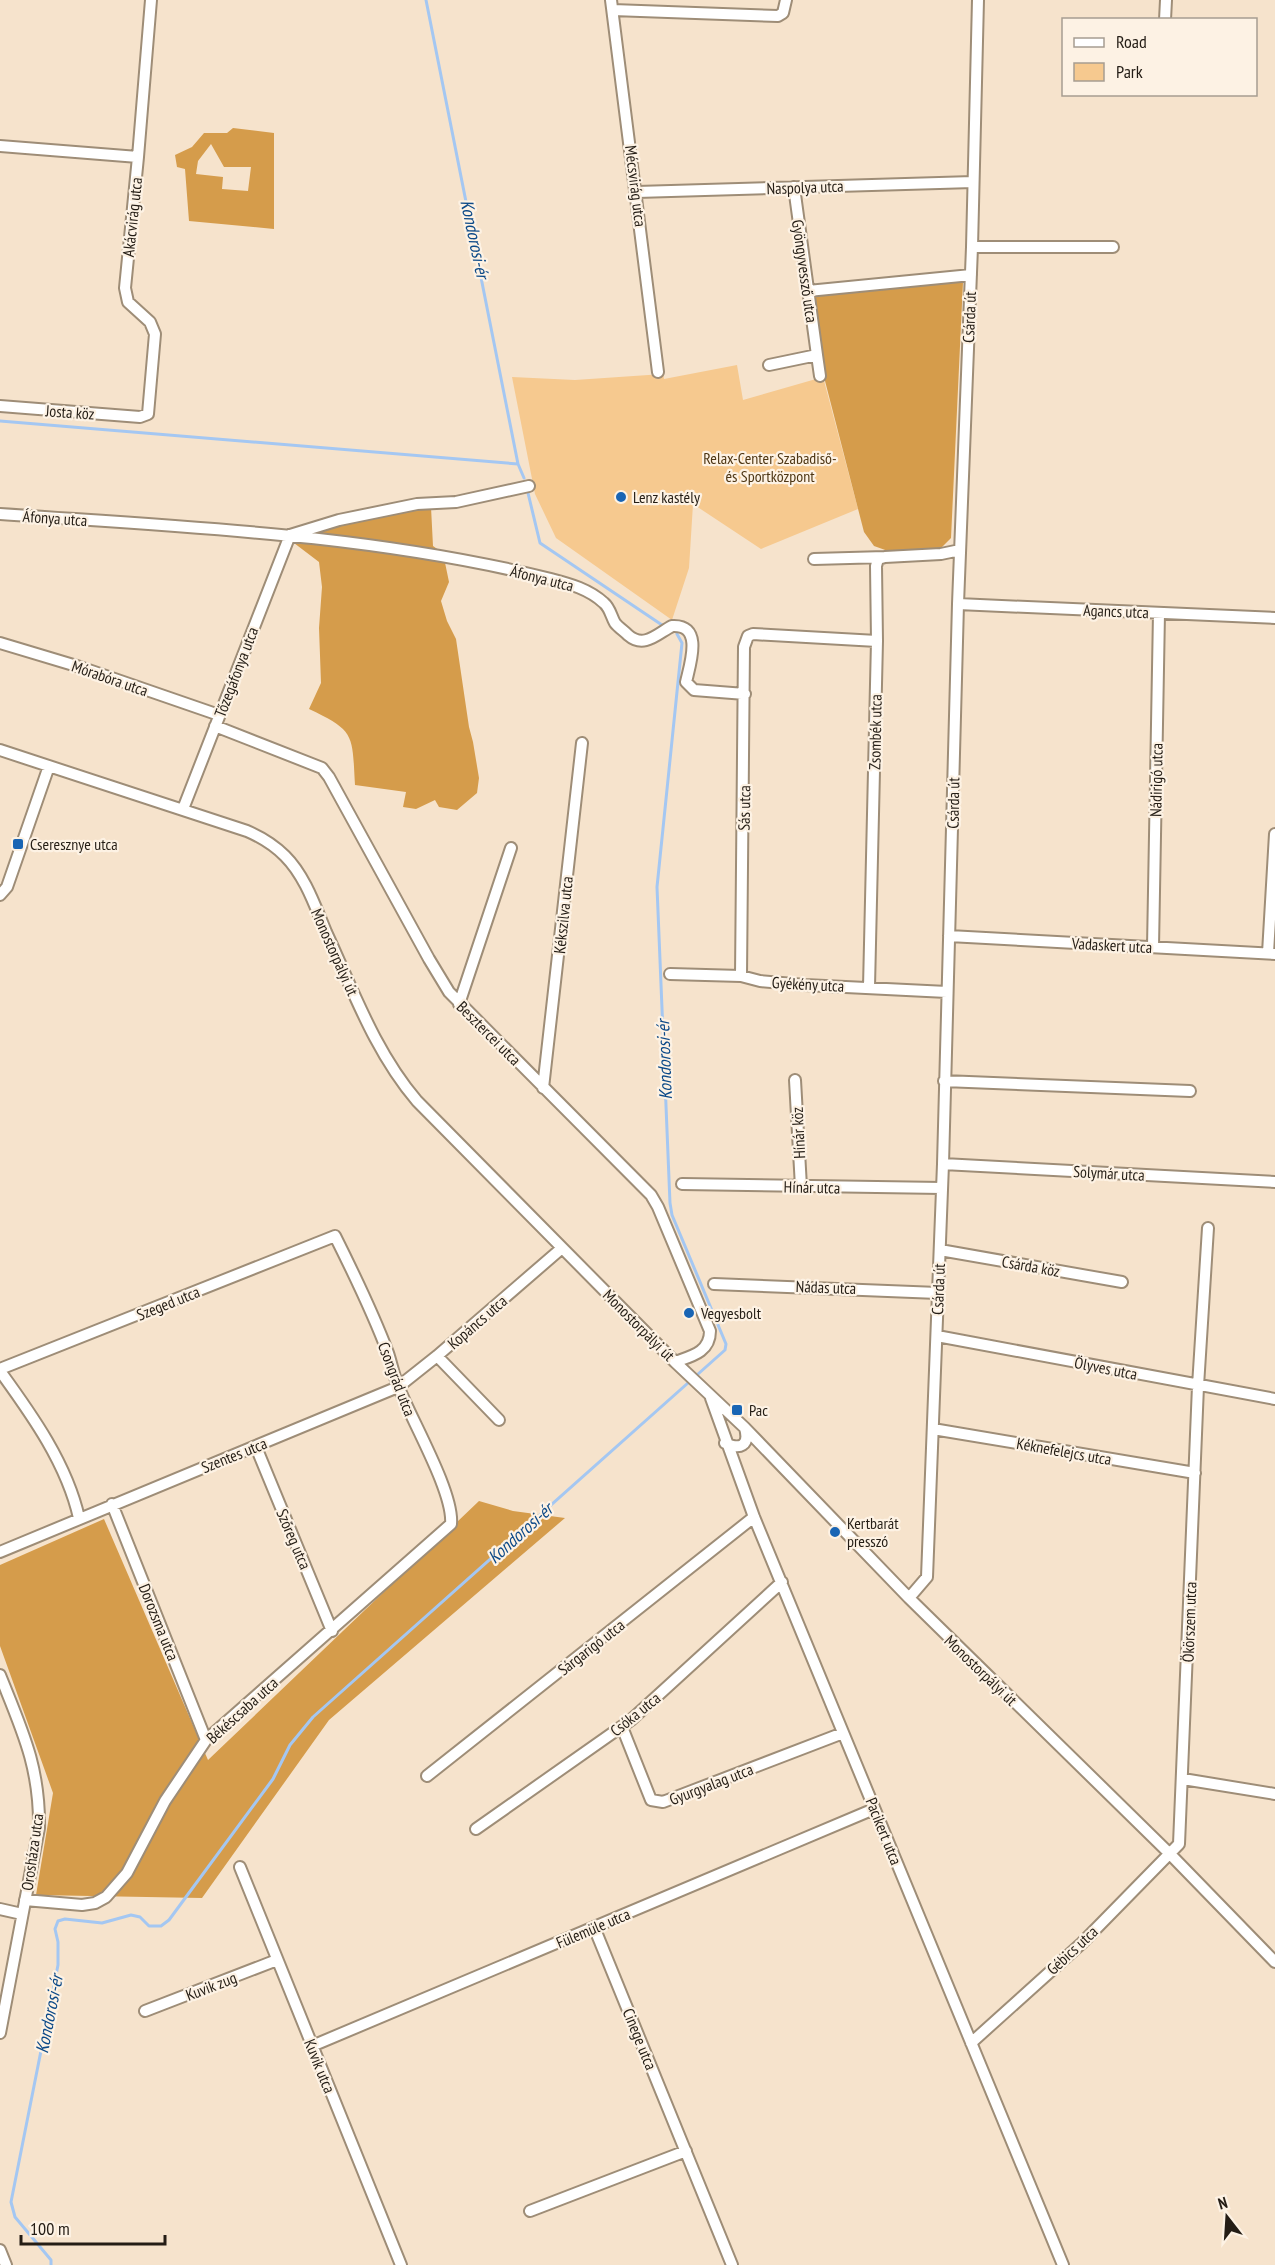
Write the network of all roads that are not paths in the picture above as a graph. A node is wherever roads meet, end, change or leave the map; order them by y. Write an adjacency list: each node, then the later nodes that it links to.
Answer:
1 (151, 0): 8 (street, Akácvirág utca)
2 (786, 0): 5 (street)
3 (978, 0): 9 (street, Csárda út)
4 (1166, 0): 6 (street)
5 (612, 5): 11 (street, Mécsvirág utca)
6 (1165, 18)
7 (0, 146): 8 (street)
8 (138, 157): 21 (street, Akácvirág utca)
9 (974, 182): 10 (street, Naspolya utca); 12 (street, Csárda út)
10 (794, 188): 11 (street, Naspolya utca); 15 (street, Gyöngyvessző utca)
11 (637, 192): 18 (street, Mécsvirág utca)
12 (972, 247): 13 (street); 14 (street, Csárda út)
13 (1113, 248)
14 (971, 275): 15 (street); 25 (street, Csárda út)
15 (808, 291): 16 (street, Gyöngyvessző utca)
16 (817, 355): 17 (street); 19 (street, Gyöngyvessző utca)
17 (769, 365)
18 (658, 372)
19 (820, 376)
20 (0, 406): 21 (street, Josta köz)
21 (140, 417)
22 (529, 486): 24 (street, Áfonya utca)
23 (0, 514): 24 (street, Áfonya utca)
24 (290, 535): 33 (street, Áfonya utca); 34 (street, Tőzegáfonya utca)
25 (960, 550): 26 (street); 28 (street, Csárda út)
26 (885, 557): 27 (street); 31 (street, Zsombék utca)
27 (814, 559)
28 (958, 604): 29 (street, Agancs utca); 42 (street, Csárda út)
29 (1159, 613): 30 (street, Agancs utca); 43 (street, Nádirigó utca)
30 (1275, 618)
31 (877, 641): 33 (street, Sás utca); 47 (street, Zsombék utca)
32 (0, 643): 34 (street, Mórabóra utca)
33 (745, 694): 46 (street, Sás utca)
34 (217, 721): 38 (street, Tőzegáfonya utca); 49 (street, Besztercei utca)
35 (582, 743): 52 (street, Kékszilva utca)
36 (0, 750): 37 (street, Monostorpályi út)
37 (50, 766): 38 (street, Monostorpályi út); 41 (street)
38 (183, 809): 61 (street, Monostorpályi út)
39 (1275, 834): 44 (street)
40 (511, 848): 49 (street)
41 (0, 895)
42 (949, 936): 43 (street, Vadaskert utca); 48 (street, Csárda út)
43 (1153, 947): 44 (street, Vadaskert utca)
44 (1271, 953)
45 (670, 974): 46 (street, Gyékény utca)
46 (741, 976): 47 (street, Gyékény utca)
47 (869, 987): 48 (street, Gyékény utca)
48 (947, 992): 51 (street, Csárda út)
49 (459, 1004): 52 (street, Besztercei utca)
50 (795, 1080): 57 (street, Hínár köz)
51 (944, 1081): 53 (street); 54 (street, Csárda út)
52 (543, 1088): 68 (street, Besztercei utca)
53 (1190, 1091)
54 (943, 1164): 55 (street, Solymár utca); 58 (street, Csárda út)
55 (1275, 1182)
56 (682, 1184): 57 (street, Hínár utca)
57 (801, 1187): 58 (street, Hínár utca)
58 (942, 1188): 62 (street, Csárda út)
59 (1208, 1228): 70 (street, Ökörszem utca)
60 (335, 1236): 69 (street, Szeged utca); 71 (street, Csongrád utca)
61 (562, 1248): 67 (street, Kopáncs utca); 68 (street, Monostorpályi út)
62 (940, 1250): 63 (street, Csárda köz); 65 (street, Csárda út)
63 (1122, 1281)
64 (714, 1284): 65 (street, Nádas utca)
65 (938, 1293): 66 (street, Csárda út)
66 (937, 1336): 70 (street, Ölyves utca); 76 (street, Csárda út)
67 (437, 1356): 71 (street, Kopáncs utca); 74 (street)
68 (675, 1362): 72 (street, Monostorpályi út)
69 (0, 1370): 81 (street)
70 (1198, 1386): 73 (street, Ölyves utca); 79 (street, Ökörszem utca)
71 (394, 1389): 78 (street, Szentes utca); 83 (street, Csongrád utca)
72 (710, 1395): 75 (street, Monostorpályi út); 77 (street, Pacikert utca)
73 (1275, 1399)
74 (499, 1420)
75 (745, 1428): 77 (street); 86 (street, Monostorpályi út)
76 (933, 1429): 79 (street, Kéknefelejcs utca); 86 (street, Csárda út)
77 (725, 1443): 82 (street, Pacikert utca)
78 (256, 1447): 80 (street, Szentes utca); 87 (street, Szőreg utca)
79 (1195, 1473): 93 (street, Ökörszem utca)
80 (112, 1504): 81 (street, Szentes utca); 91 (street, Dorozsma utca)
81 (78, 1518): 84 (street, Szentes utca)
82 (754, 1518): 85 (street, Pacikert utca); 92 (street, Sárgarigó utca)
83 (452, 1524): 87 (street, Békéscsaba utca)
84 (0, 1552)
85 (782, 1582): 89 (street, Csóka utca); 90 (street, Pacikert utca)
86 (909, 1598): 97 (street, Monostorpályi út)
87 (332, 1631): 91 (street, Békéscsaba utca)
88 (0, 1675): 99 (street, Orosháza utca)
89 (622, 1727): 90 (street, Gyurgyalag utca); 96 (street, Csóka utca)
90 (843, 1733): 95 (street, Pacikert utca)
91 (206, 1740): 99 (street, Békéscsaba utca)
92 (427, 1776)
93 (1183, 1779): 94 (street); 97 (street, Ökörszem utca)
94 (1275, 1794)
95 (874, 1809): 102 (street, Fülemüle utca); 107 (street, Pacikert utca)
96 (476, 1829)
97 (1170, 1854): 104 (street, Monostorpályi út); 107 (street, Gébics utca)
98 (240, 1867): 103 (street, Kuvik utca)
99 (25, 1900): 101 (street, Orosháza utca)
100 (0, 1910): 101 (street)
101 (22, 1914): 106 (street, Orosháza utca)
102 (594, 1928): 108 (street, Fülemüle utca); 109 (street, Cinege utca)
103 (277, 1960): 105 (street, Kuvik zug); 108 (street, Kuvik utca)
104 (1275, 1962)
105 (145, 2011)
106 (0, 2033)
107 (971, 2043): 115 (street, Pacikert utca)
108 (312, 2046): 113 (street, Kuvik utca)
109 (686, 2151): 110 (street); 114 (street, Cinege utca)
110 (530, 2211)
111 (0, 2250): 112 (street)
112 (6, 2265)
113 (400, 2265)
114 (732, 2265)
115 (1063, 2265)

